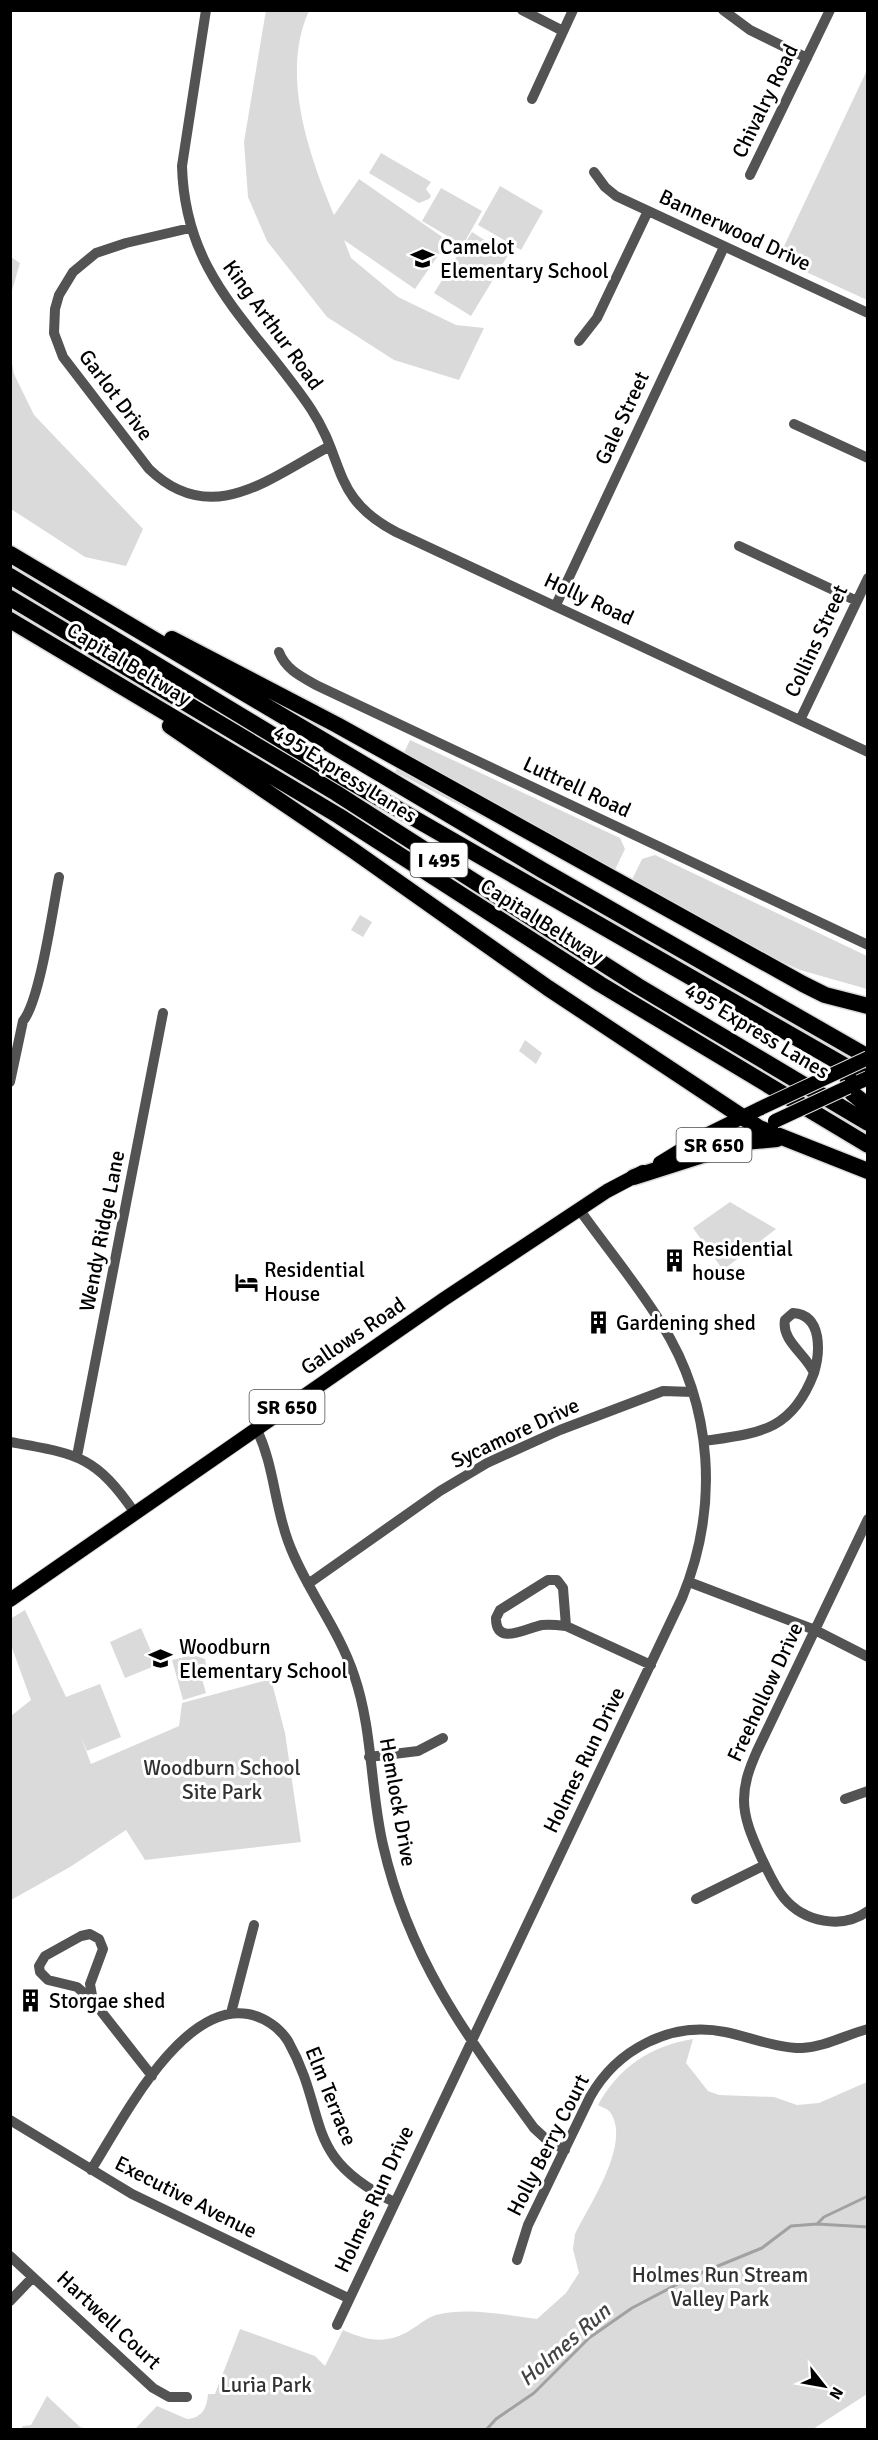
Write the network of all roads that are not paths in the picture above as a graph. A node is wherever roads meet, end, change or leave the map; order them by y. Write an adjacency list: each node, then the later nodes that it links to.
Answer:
1 (206, 10): 12 (street, King Arthur Road)
2 (522, 10): 6 (street)
3 (573, 10): 6 (street)
4 (723, 10): 7 (street)
5 (830, 10): 7 (street, Chivalry Road)
6 (563, 31): 8 (street)
7 (807, 58): 10 (street, Chivalry Road)
8 (532, 99)
9 (594, 172): 11 (street, Bannerwood Drive)
10 (750, 175)
11 (648, 211): 13 (street, Bannerwood Drive); 15 (street)
12 (190, 228): 17 (street, King Arthur Road); 17 (street, Garlot Drive)
13 (724, 247): 14 (street, Bannerwood Drive); 26 (street, Gale Street)
14 (867, 313)
15 (579, 341)
16 (794, 424): 18 (street)
17 (330, 446): 26 (street, Holly Road)
18 (867, 458)
19 (739, 546): 25 (street)
20 (10, 554): 23 (highway, Capital Beltway / I 495)
21 (10, 576): 40 (highway, 495 Express Lanes / I 495)
22 (867, 578): 25 (street, Collins Street)
23 (64, 586): 35 (highway); 37 (highway, Capital Beltway / I 495)
24 (10, 598): 42 (highway, 495 Express Lanes / I 495)
25 (857, 601): 30 (street, Collins Street)
26 (556, 605): 30 (street, Holly Road)
27 (10, 620): 29 (highway, Capital Beltway / I 495)
28 (279, 652): 33 (street, Luttrell Road)
29 (84, 664): 34 (highway, Capital Beltway / I 495); 41 (highway)
30 (800, 720): 31 (street, Holly Road)
31 (867, 752)
32 (59, 877): 39 (street)
33 (867, 945)
34 (631, 1003): 45 (highway, Capital Beltway / I 495); 46 (highway)
35 (867, 1006)
36 (164, 1012): 56 (street, Wendy Ridge Lane)
37 (867, 1058): 38 (main road, Gallows Road / SR 650, bridge)
38 (845, 1069): 40 (highway); 41 (main road, Gallows Road / SR 650, bridge)
39 (10, 1082)
40 (863, 1089): 43 (main road, Gallows Road / SR 650, bridge)
41 (743, 1116): 43 (highway); 47 (main road, Gallows Road / SR 650)
42 (867, 1123)
43 (767, 1124): 44 (highway); 47 (main road, Gallows Road / SR 650)
44 (788, 1140): 48 (highway); 49 (highway)
45 (867, 1145)
46 (867, 1154)
47 (668, 1160): 49 (main road, Gallows Road / SR 650)
48 (867, 1171)
49 (634, 1177): 50 (main road, Gallows Road / SR 650)
50 (579, 1209): 52 (street, Holmes Run Drive); 53 (main road, Gallows Road / SR 650)
51 (814, 1373): 51 (street); 54 (street)
52 (693, 1392): 54 (street, Holmes Run Drive); 60 (street, Sycamore Drive)
53 (256, 1428): 57 (main road, Gallows Road / SR 650); 60 (street, Hemlock Drive)
54 (704, 1441): 59 (street, Holmes Run Drive)
55 (10, 1442): 56 (street)
56 (77, 1456): 57 (street)
57 (135, 1513): 61 (main road, Gallows Road / SR 650)
58 (867, 1520): 63 (street, Freehollow Drive)
59 (689, 1582): 63 (street); 65 (street, Holmes Run Drive)
60 (308, 1584): 67 (street, Hemlock Drive)
61 (10, 1600)
62 (566, 1626): 62 (street); 65 (street)
63 (815, 1630): 64 (street); 70 (street, Freehollow Drive)
64 (867, 1657)
65 (651, 1665): 77 (street, Holmes Run Drive)
66 (443, 1738): 67 (street)
67 (369, 1757): 77 (street, Hemlock Drive)
68 (867, 1791): 69 (street)
69 (845, 1799)
70 (765, 1865): 71 (street); 72 (street, Freehollow Drive)
71 (696, 1899)
72 (867, 1911)
73 (254, 1925): 75 (street)
74 (93, 2001): 74 (street); 78 (street)
75 (231, 2013): 78 (street, Elm Terrace); 82 (street, Elm Terrace)
76 (867, 2029): 80 (street, Holly Berry Court)
77 (470, 2042): 80 (street, Hemlock Drive); 82 (street, Holmes Run Drive)
78 (152, 2076): 81 (street, Elm Terrace)
79 (10, 2120): 81 (street, Executive Avenue)
80 (565, 2150): 84 (street, Holly Berry Court)
81 (91, 2170): 86 (street, Executive Avenue)
82 (394, 2202): 86 (street, Holmes Run Drive)
83 (10, 2256): 85 (street, Hartwell Court)
84 (517, 2260)
85 (33, 2277): 87 (street); 89 (street, Hartwell Court)
86 (348, 2298): 88 (street, Holmes Run Drive)
87 (10, 2301)
88 (337, 2325)
89 (187, 2397)

